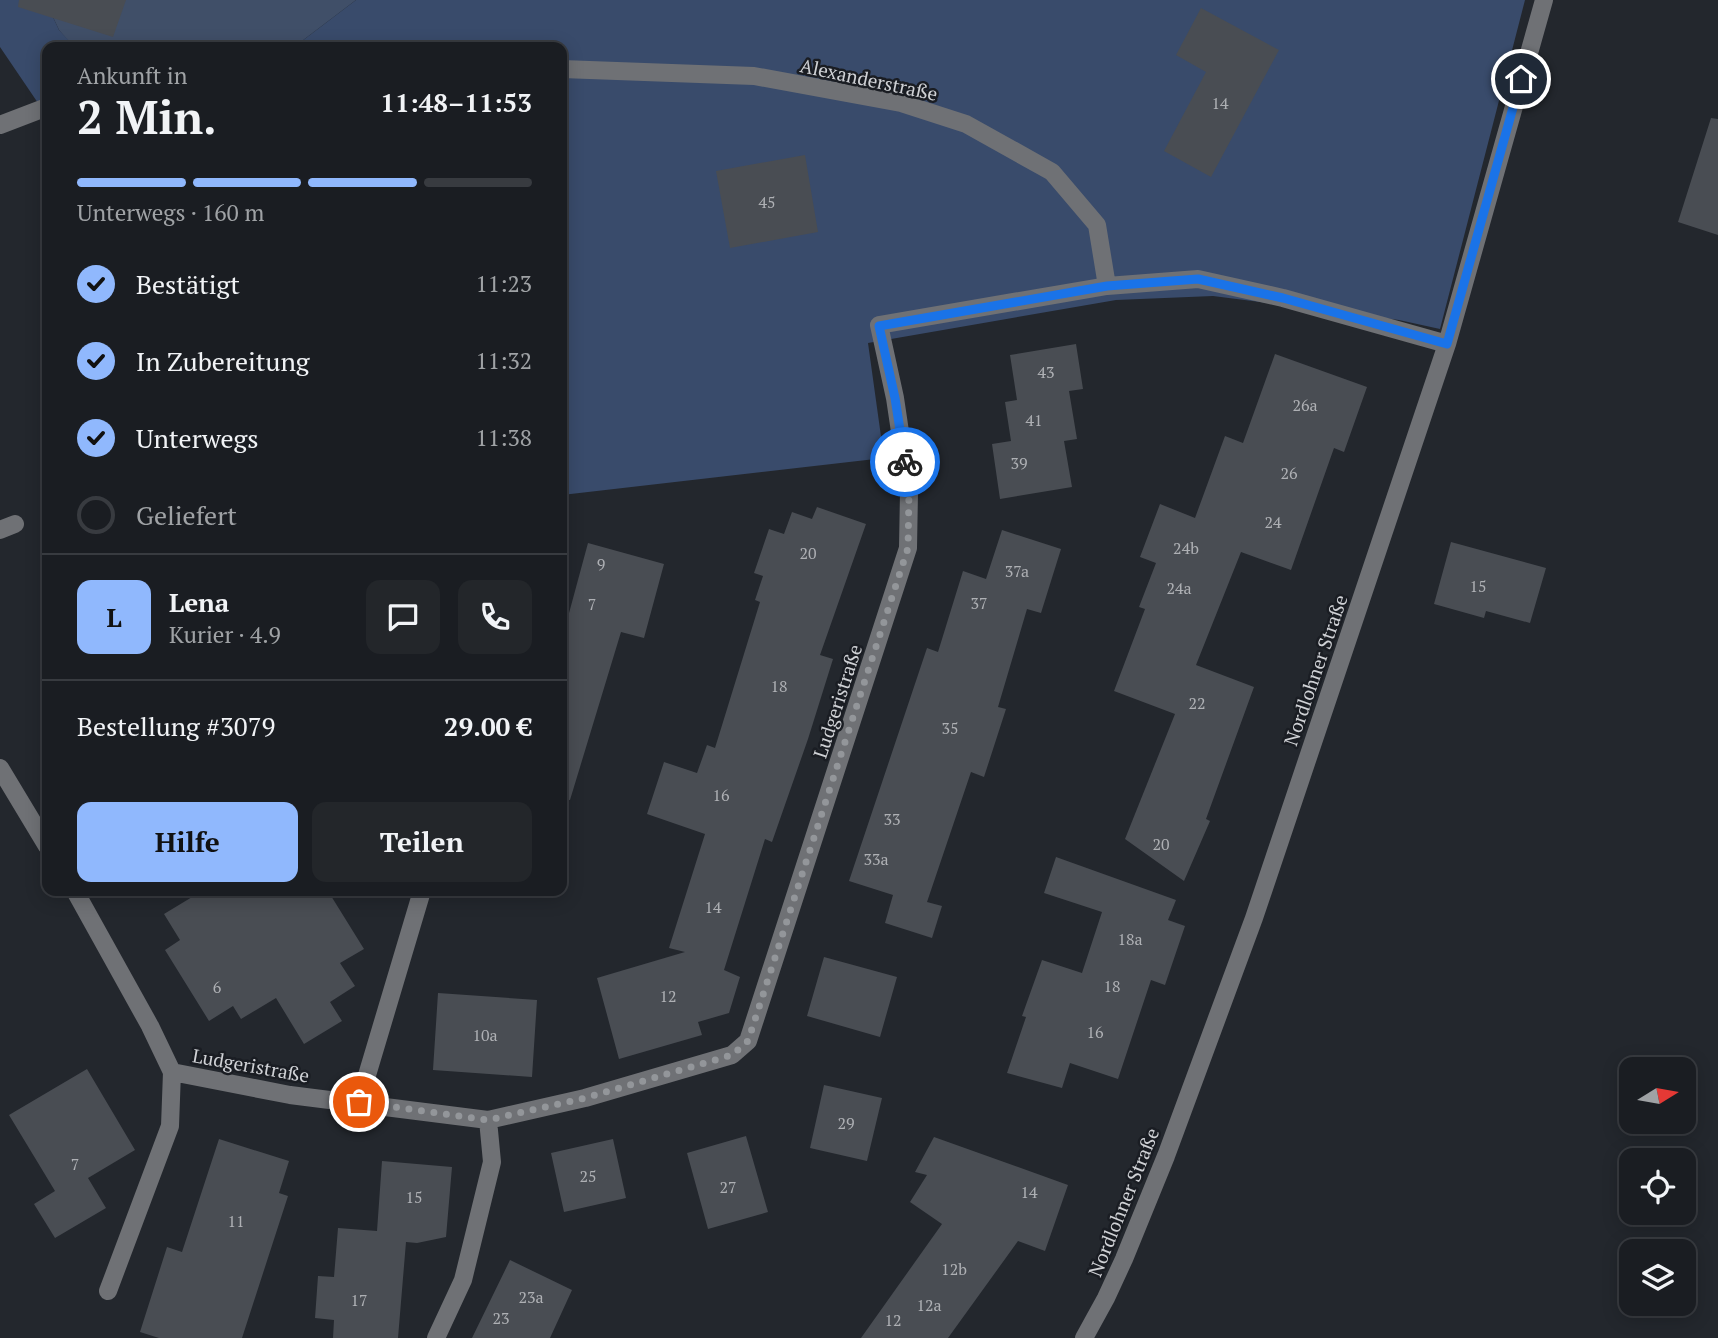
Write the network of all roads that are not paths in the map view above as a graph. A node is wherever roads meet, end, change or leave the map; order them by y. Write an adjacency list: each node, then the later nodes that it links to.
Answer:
1 (1544, 0): 6 (street, Nordlohner Straße)
2 (567, 69): 5 (street, Alexanderstraße)
3 (42, 109): 4 (street)
4 (0, 125)
5 (1107, 286): 6 (street); 13 (street, Ludgeristraße)
6 (1447, 344): 16 (street, Nordlohner Straße)
7 (0, 768): 8 (street)
8 (42, 838)
9 (78, 896): 11 (street, Ludgeristraße)
10 (421, 896): 12 (street)
11 (172, 1072): 12 (street, Ludgeristraße); 14 (street, Ludgeristraße)
12 (359, 1102): 13 (street, Ludgeristraße)
13 (488, 1120): 15 (street)
14 (108, 1291)
15 (436, 1338)
16 (1084, 1338)

